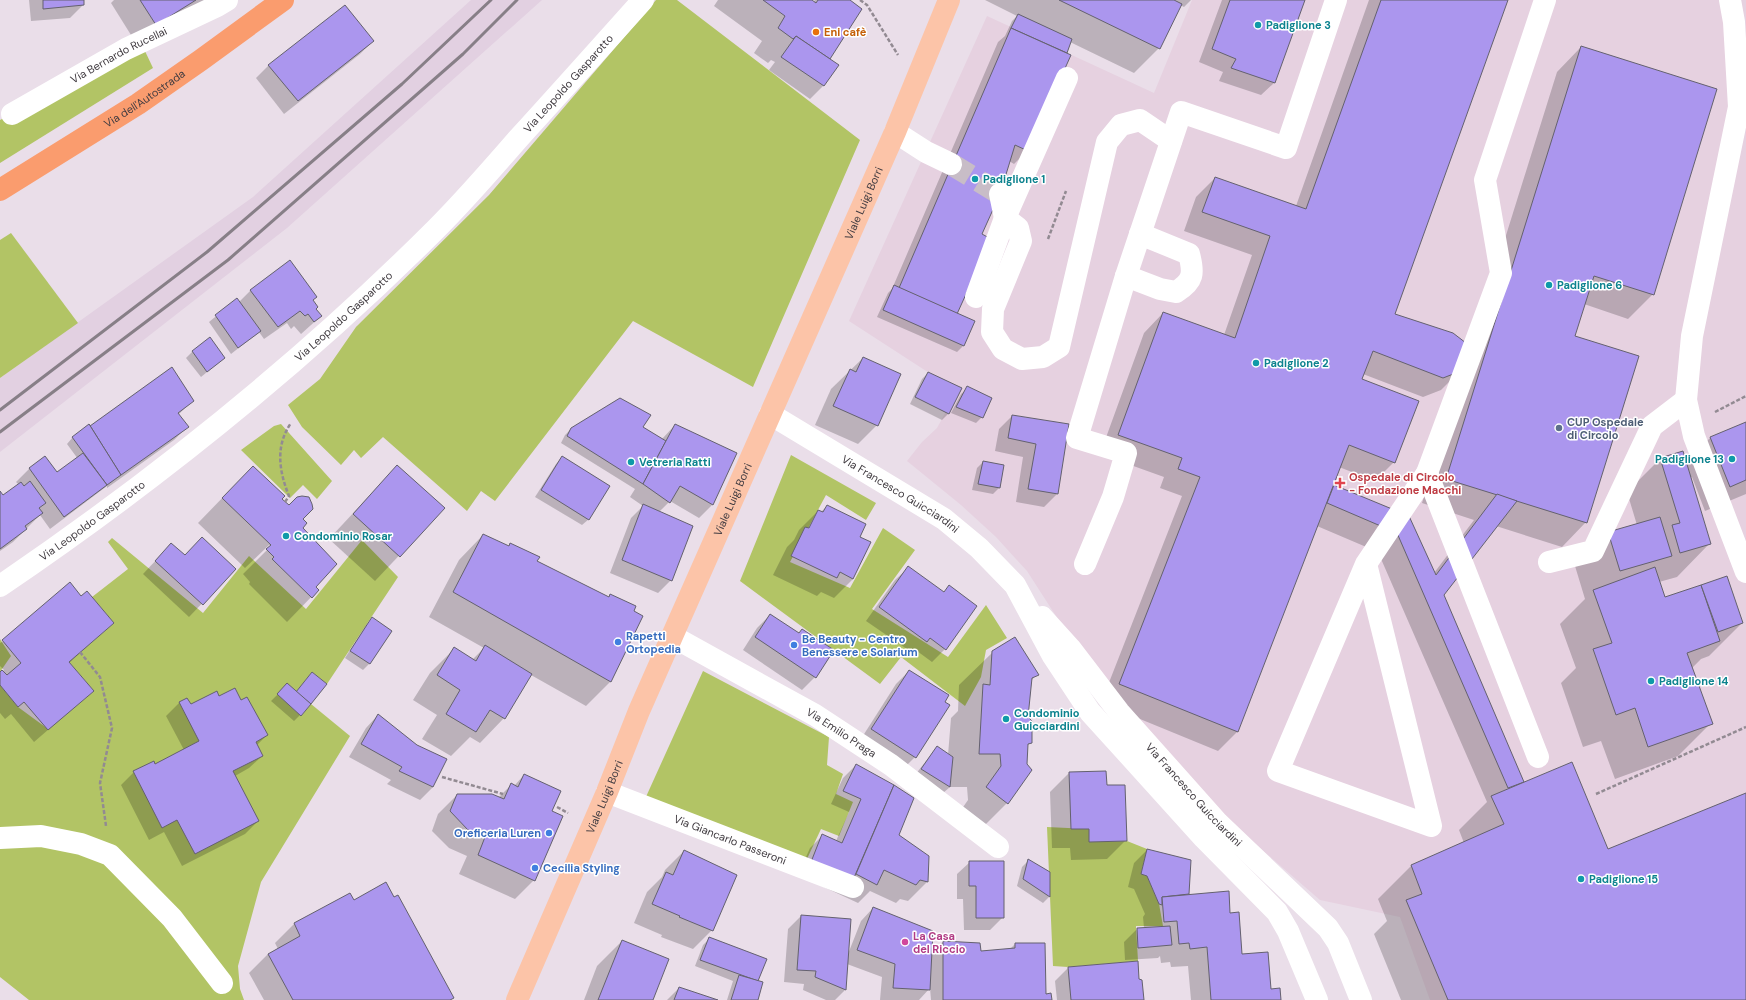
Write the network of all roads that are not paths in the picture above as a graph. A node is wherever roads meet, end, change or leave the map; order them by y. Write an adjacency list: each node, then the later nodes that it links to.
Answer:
1 (226, 0): 9 (street, Via Bernardo Rucellai)
2 (283, 0): 13 (highway, Via dell'Autostrada)
3 (643, 0): 26 (street, Via Leopoldo Gasparotto)
4 (949, 0): 10 (main road, Viale Luigi Borri)
5 (1336, 0): 11 (street)
6 (1545, 0): 21 (street)
7 (1730, 0): 19 (street)
8 (1067, 78): 15 (street)
9 (12, 114)
10 (895, 132): 12 (street); 20 (main road, Viale Luigi Borri)
11 (1171, 141): 15 (street); 16 (street)
12 (951, 164)
13 (0, 190)
14 (1000, 194): 15 (street)
15 (1005, 218): 18 (street)
16 (1140, 234): 17 (street); 17 (street)
17 (1126, 276): 23 (street)
18 (976, 297)
19 (1686, 400): 22 (street); 25 (street)
20 (770, 414): 27 (street, Via Francesco Guicciardini); 28 (main road, Viale Luigi Borri)
21 (1427, 473): 24 (street); 29 (street)
22 (1549, 562)
23 (1085, 564)
24 (1366, 564): 24 (street)
25 (1746, 572)
26 (0, 586)
27 (1018, 590): 36 (street, Via Francesco Guicciardini); 37 (street, Via Francesco Guicciardini)
28 (672, 636): 30 (main road, Viale Luigi Borri); 32 (street, Via Emilio Praga)
29 (1538, 757)
30 (607, 792): 33 (street, Via Giancarlo Passeroni); 35 (main road, Viale Luigi Borri)
31 (0, 838): 34 (street)
32 (998, 847)
33 (853, 887)
34 (222, 983)
35 (517, 1000)
36 (1317, 1000)
37 (1361, 1000)

